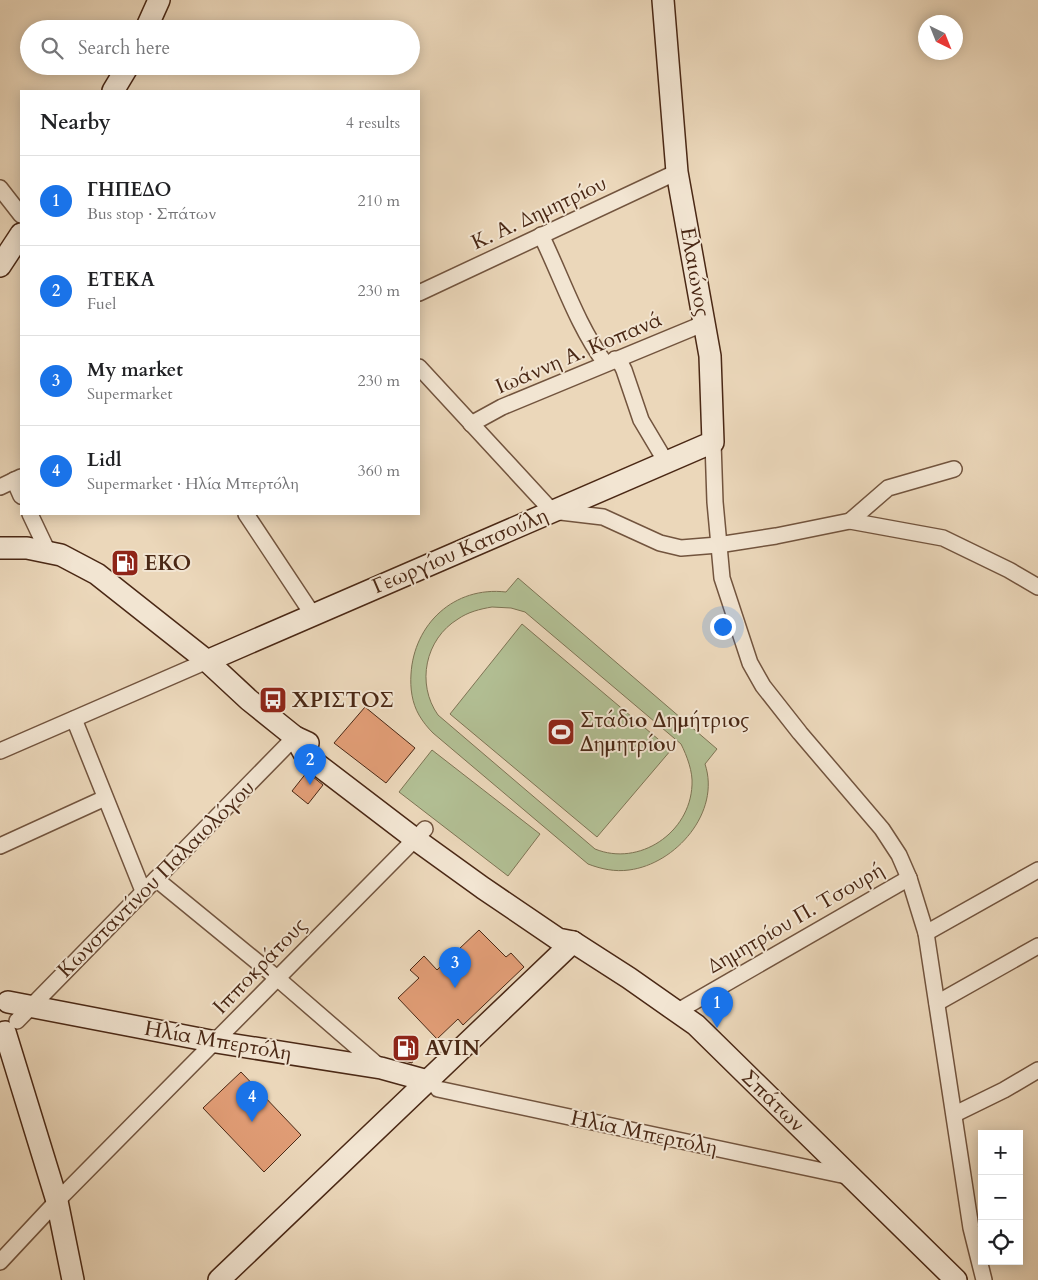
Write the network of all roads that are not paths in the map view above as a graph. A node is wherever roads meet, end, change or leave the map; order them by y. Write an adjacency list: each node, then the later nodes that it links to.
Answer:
1 (159, 0): 3 (main road)
2 (663, 0): 6 (main road, Ελαιώνος)
3 (150, 20)
4 (123, 75): 5 (main road)
5 (114, 90)
6 (677, 172): 9 (street, Κ. Α. Δημητρίου); 13 (main road, Ελαιώνος)
7 (0, 188): 8 (street)
8 (20, 214)
9 (541, 235): 12 (street, Κ. Α. Δημητρίου); 14 (street)
10 (20, 236): 11 (main road)
11 (0, 266)
12 (420, 293)
13 (705, 323): 14 (street, Ιωάννη Α. Κοπανά); 17 (main road, Ελαιώνος)
14 (610, 361): 16 (street, Ιωάννη Α. Κοπανά); 18 (street)
15 (420, 369): 16 (street)
16 (471, 424): 22 (street)
17 (713, 442): 18 (main road, Γεωργίου Κατσούλη); 26 (street, Ελαιώνος)
18 (666, 462): 22 (main road, Γεωργίου Κατσούλη)
19 (954, 468): 25 (street)
20 (18, 479): 21 (street)
21 (0, 487)
22 (552, 512): 26 (street); 30 (main road, Γεωργίου Κατσούλη)
23 (30, 515): 28 (street)
24 (247, 515): 30 (street)
25 (850, 521): 26 (street); 29 (street)
26 (718, 545): 39 (street, Ελαιώνος)
27 (0, 548): 28 (main road, Σπάτων)
28 (48, 552): 31 (main road, Σπάτων)
29 (1038, 586)
30 (313, 615): 31 (main road, Γεωργίου Κατσούλη)
31 (208, 661): 32 (street); 33 (main road, Σπάτων)
32 (74, 719): 34 (street); 35 (street)
33 (295, 737): 36 (main road, Σπάτων); 40 (street, Κωνσταντίνου Παλαιολόγου)
34 (0, 751)
35 (105, 798): 37 (street); 41 (street)
36 (420, 834): 43 (main road, Σπάτων); 45 (street, Ιπποκράτους)
37 (0, 846)
38 (1038, 870): 42 (street)
39 (909, 878): 42 (street, Ελαιώνος); 48 (street, Δημητρίου Π. Τσουρή)
40 (156, 879): 41 (street, Κωνσταντίνου Παλαιολόγου); 45 (street)
41 (143, 891): 49 (street, Κωνσταντίνου Παλαιολόγου)
42 (926, 933): 47 (street, Ελαιώνος)
43 (579, 946): 48 (main road, Σπάτων); 53 (main road)
44 (1038, 946): 47 (street)
45 (276, 978): 50 (street, Ιπποκράτους); 51 (street)
46 (4, 1001): 49 (main road)
47 (937, 1003): 54 (street, Ελαιώνος)
48 (678, 1011): 55 (main road, Σπάτων)
49 (10, 1027): 50 (main road, Ηλία Μπερτόλη); 56 (main road)
50 (216, 1042): 51 (main road, Ηλία Μπερτόλη); 56 (street, Ιπποκράτους)
51 (381, 1068): 53 (main road, Ηλία Μπερτόλη)
52 (1038, 1070): 54 (street)
53 (433, 1085): 55 (street, Ηλία Μπερτόλη); 60 (main road); 61 (main road)
54 (955, 1114): 63 (street, Ελαιώνος)
55 (850, 1177): 62 (main road, Σπάτων)
56 (57, 1201): 57 (street, Ιπποκράτους); 59 (main road)
57 (5, 1246): 58 (street, Ιπποκράτους)
58 (0, 1262)
59 (73, 1280)
60 (219, 1280)
61 (235, 1280)
62 (956, 1280)
63 (984, 1280)

